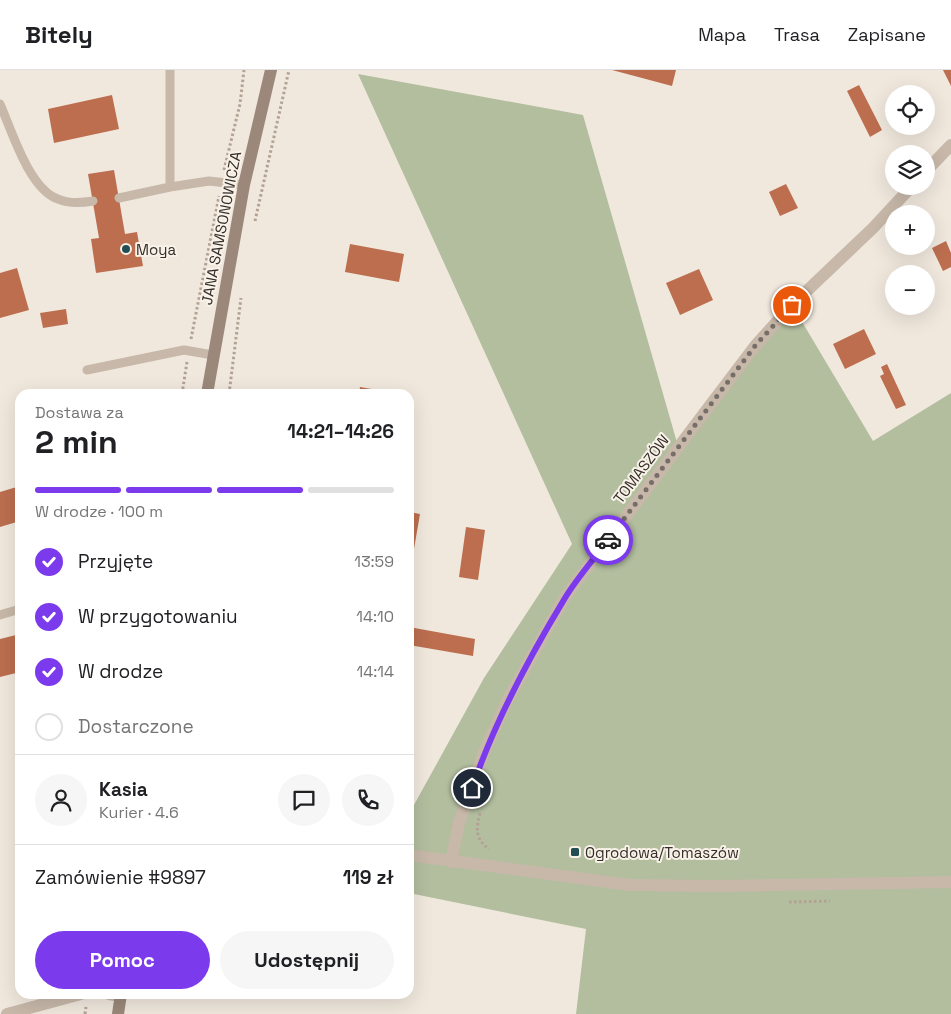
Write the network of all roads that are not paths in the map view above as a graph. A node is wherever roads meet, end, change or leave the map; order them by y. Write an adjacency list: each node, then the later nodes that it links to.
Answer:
1 (170, 70): 7 (lane)
2 (271, 70): 6 (main road, JANA SAMSONOWICZA)
3 (0, 104): 10 (lane)
4 (951, 145): 5 (street)
5 (935, 162)
6 (244, 186): 7 (lane); 11 (main road, JANA SAMSONOWICZA)
7 (170, 187): 9 (lane)
8 (904, 195): 17 (street, TOMASZÓW)
9 (119, 198)
10 (92, 201)
11 (213, 355): 12 (lane); 13 (main road, JANA SAMSONOWICZA)
12 (87, 370)
13 (208, 389)
14 (15, 610): 15 (lane)
15 (0, 615)
16 (414, 856): 17 (street)
17 (451, 862): 18 (street)
18 (951, 882)
19 (63, 999): 21 (street)
20 (117, 999): 22 (main road)
21 (7, 1014)
22 (118, 1014)

